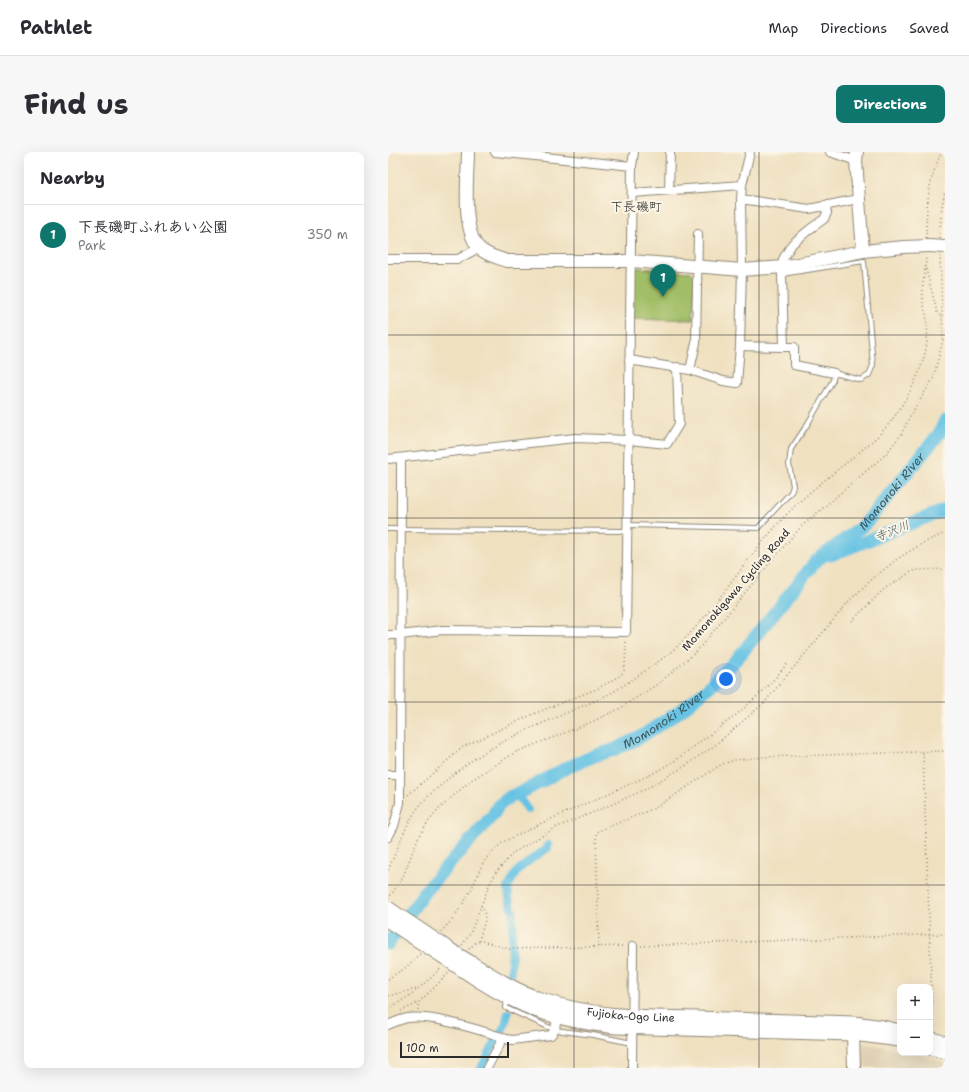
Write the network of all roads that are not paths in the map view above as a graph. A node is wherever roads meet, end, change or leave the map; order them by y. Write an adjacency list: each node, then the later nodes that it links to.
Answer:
1 (468, 152): 17 (street)
2 (495, 152): 8 (street)
3 (634, 152): 8 (street)
4 (670, 152): 10 (street)
5 (750, 152): 9 (street)
6 (830, 152): 7 (street)
7 (856, 157): 13 (street)
8 (632, 166): 11 (street)
9 (742, 185): 10 (street); 12 (street)
10 (669, 190): 11 (street)
11 (632, 193): 20 (street)
12 (741, 198): 14 (street); 22 (street)
13 (858, 199): 14 (street); 18 (street)
14 (825, 205): 23 (street)
15 (698, 234): 21 (street)
16 (936, 247): 18 (street)
17 (479, 248): 19 (street); 20 (street)
18 (863, 251): 23 (street)
19 (388, 259)
20 (631, 261): 21 (street); 26 (street)
21 (698, 266): 22 (street); 28 (street)
22 (742, 270): 23 (street); 24 (street)
23 (782, 270): 25 (street); 29 (lane)
24 (740, 346): 25 (street); 28 (street)
25 (784, 347): 29 (street)
26 (629, 360): 27 (street); 30 (street)
27 (677, 367): 28 (street); 30 (street)
28 (690, 370)
29 (834, 373): 33 (lane)
30 (629, 440): 31 (street); 33 (street)
31 (401, 458): 32 (street); 35 (street)
32 (388, 459)
33 (628, 528): 35 (lane); 37 (street)
34 (388, 529): 35 (lane)
35 (400, 529): 37 (street)
36 (388, 635): 37 (street)
37 (400, 635): 39 (street)
38 (388, 775): 39 (street)
39 (400, 775): 40 (street)
40 (388, 837)
41 (388, 908): 44 (main road, Fujioka-Ogo Line, bridge)
42 (388, 921): 44 (main road, Fujioka-Ogo Line, bridge)
43 (632, 946): 47 (street)
44 (453, 958): 45 (main road, Fujioka-Ogo Line); 47 (main road, Fujioka-Ogo Line)
45 (508, 997): 46 (main road, Fujioka-Ogo Line); 49 (lane)
46 (557, 1016): 47 (main road, Fujioka-Ogo Line); 49 (street)
47 (632, 1022): 50 (main road, Fujioka-Ogo Line); 51 (main road, Fujioka-Ogo Line); 55 (street)
48 (388, 1025): 52 (street)
49 (555, 1030): 52 (street); 55 (lane)
50 (897, 1030)
51 (853, 1034): 53 (main road, Fujioka-Ogo Line); 59 (street)
52 (503, 1038): 57 (street)
53 (897, 1040)
54 (935, 1042): 56 (main road)
55 (632, 1043): 58 (street)
56 (945, 1052)
57 (487, 1068)
58 (632, 1068)
59 (854, 1068)

